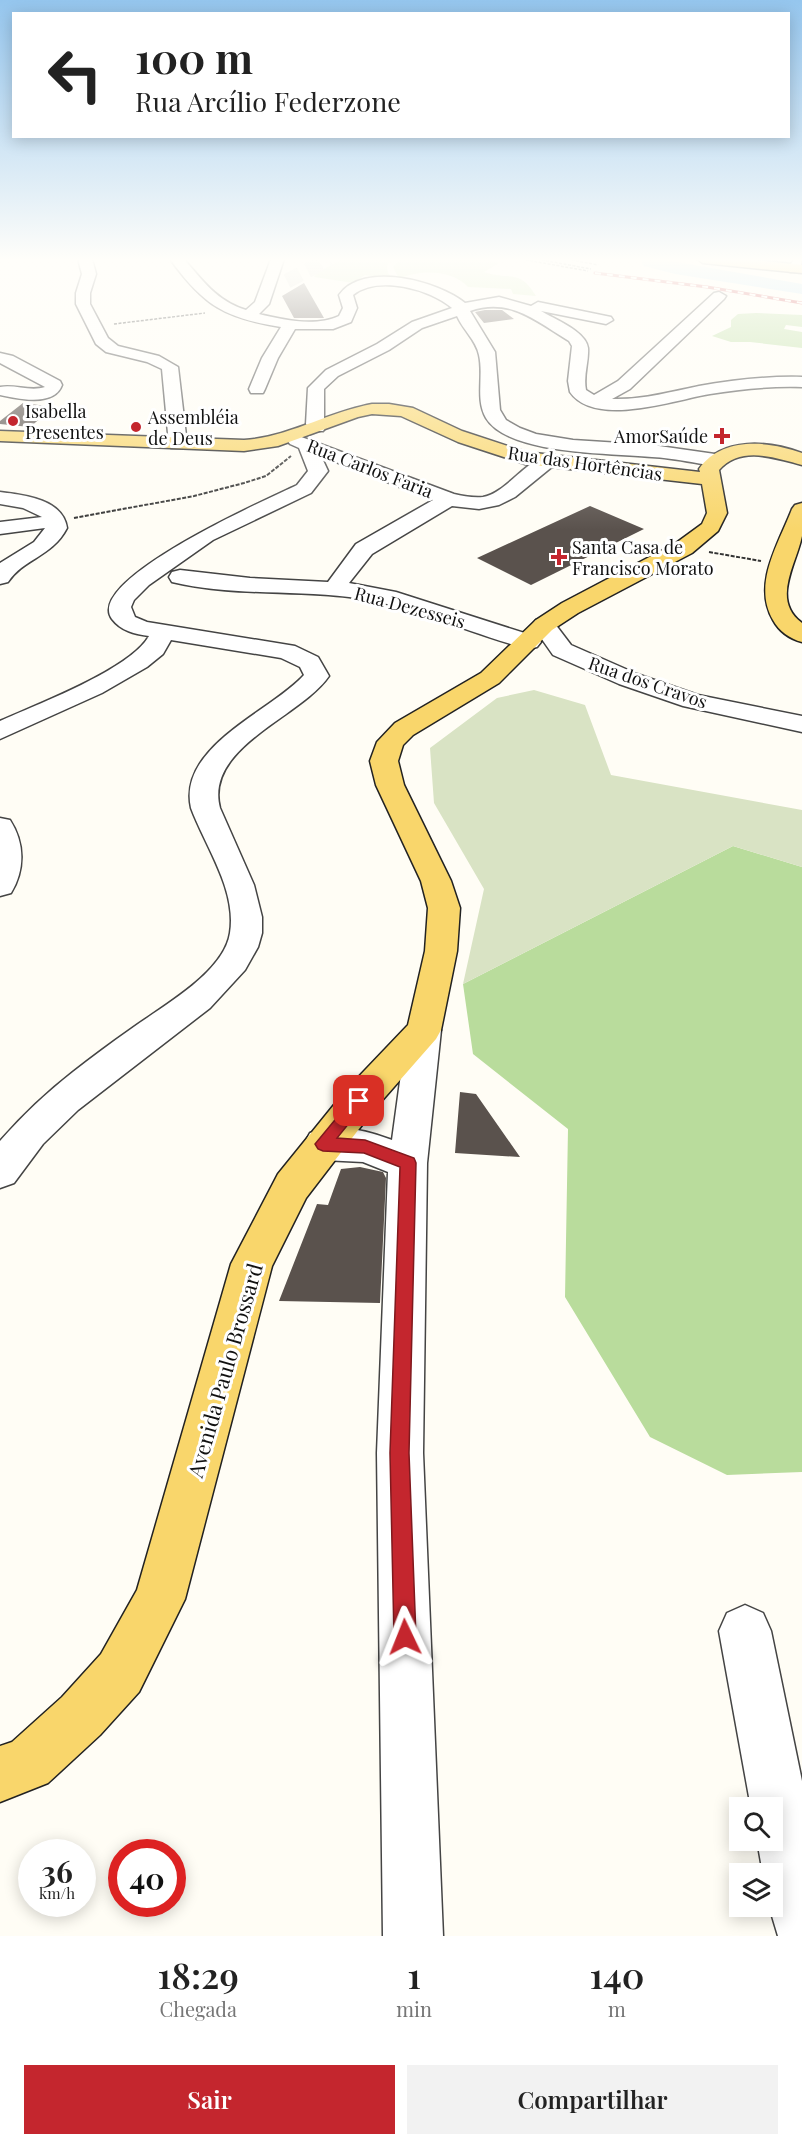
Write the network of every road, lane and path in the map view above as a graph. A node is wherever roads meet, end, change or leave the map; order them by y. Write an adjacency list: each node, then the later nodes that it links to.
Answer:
1 (113, 349): 16 (street)
2 (274, 349): 10 (street)
3 (378, 349): 15 (street)
4 (486, 349): 19 (street)
5 (580, 349): 13 (street)
6 (663, 349): 13 (street)
7 (0, 358): 12 (street)
8 (781, 366): 11 (street)
9 (802, 382): 11 (street)
10 (257, 389)
11 (708, 390): 13 (street)
12 (6, 391)
13 (594, 402)
14 (0, 436): 16 (main road, Rua das Hortências)
15 (305, 436): 16 (main road, Rua das Hortências); 18 (main road, Rua das Hortências); 21 (street, Rua Carlos Faria); 23 (path); 27 (street)
16 (178, 444)
17 (802, 459): 19 (main road)
18 (546, 462): 19 (main road, Rua das Hortências); 21 (street, Rua Carlos Faria)
19 (713, 470): 25 (main road)
20 (0, 498): 23 (street)
21 (449, 499): 29 (street)
22 (802, 509): 26 (main road)
23 (55, 521): 24 (street); 28 (street)
24 (0, 528)
25 (684, 548): 26 (path); 31 (main road)
26 (780, 564): 32 (main road)
27 (160, 574): 29 (street, Rua Dezesseis); 30 (street)
28 (0, 577)
29 (334, 590): 31 (street, Rua Dezesseis)
30 (163, 632): 34 (street); 40 (street)
31 (537, 633): 33 (street, Rua dos Cravos); 37 (main road, Avenida Paulo Brossard)
32 (802, 635)
33 (802, 724)
34 (0, 731)
35 (0, 826): 36 (street)
36 (0, 886)
37 (424, 1030): 38 (main road, Avenida Paulo Brossard); 39 (street)
38 (323, 1144): 39 (street); 42 (main road, Avenida Paulo Brossard)
39 (408, 1163): 44 (street)
40 (0, 1171)
41 (745, 1631): 43 (street)
42 (0, 1774)
43 (802, 1923)
44 (413, 1936)

